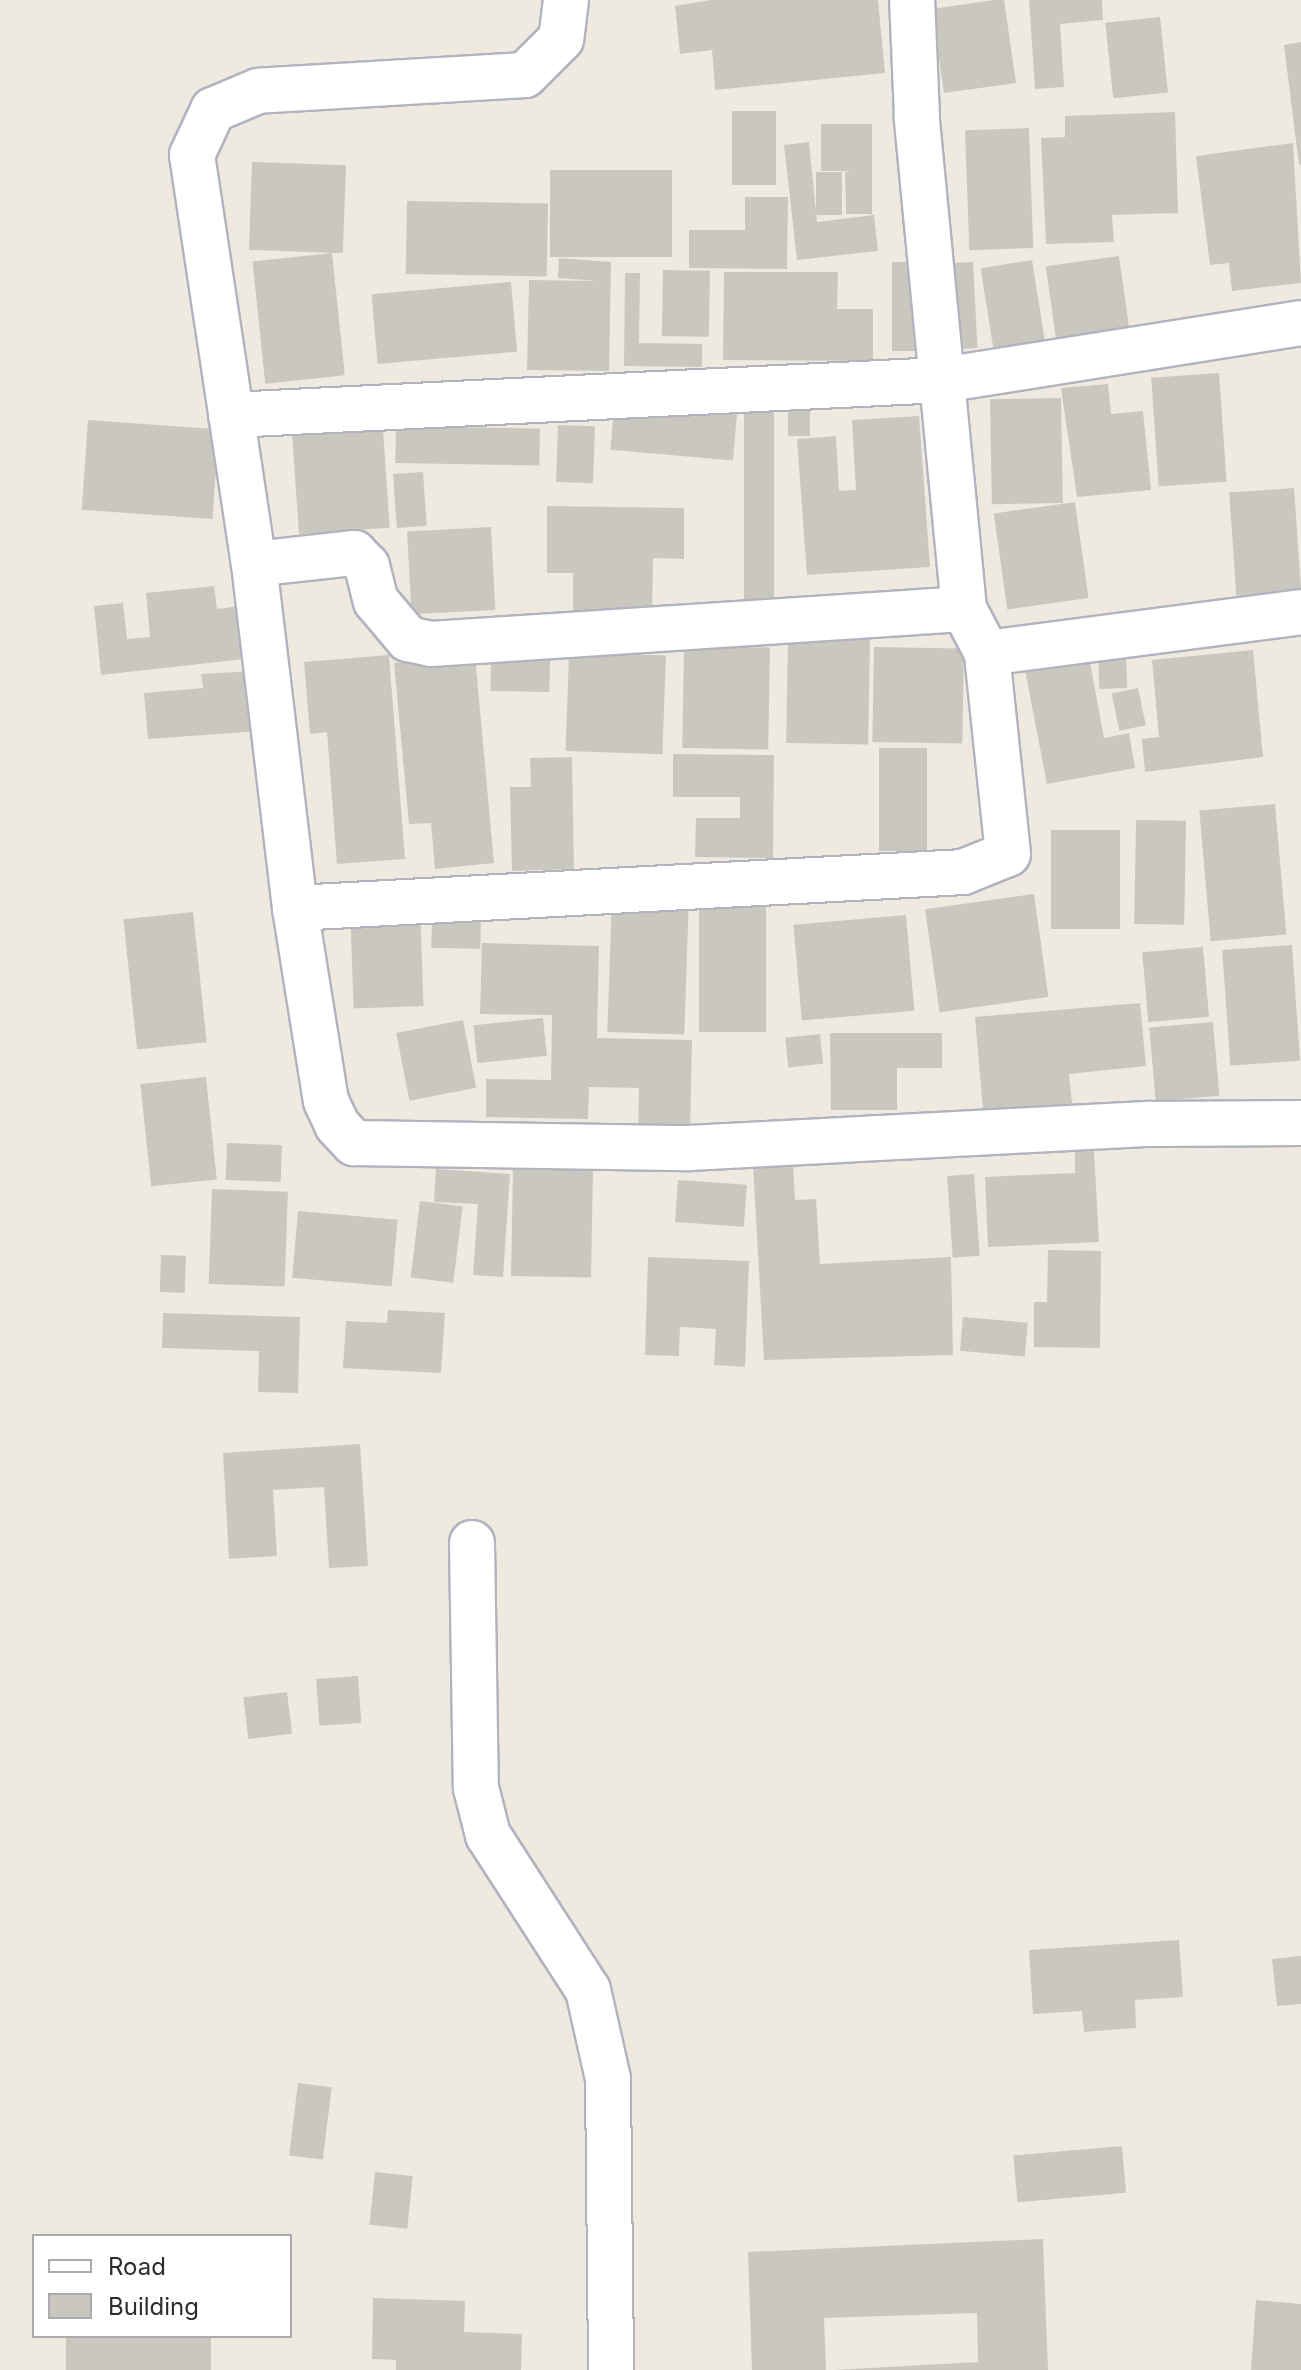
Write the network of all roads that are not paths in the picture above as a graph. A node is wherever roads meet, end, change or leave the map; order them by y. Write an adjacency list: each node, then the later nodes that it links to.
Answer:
1 (566, 0): 5 (street)
2 (912, 0): 4 (street)
3 (1301, 323): 4 (street)
4 (942, 380): 5 (street); 7 (street)
5 (231, 415): 6 (street)
6 (254, 564): 7 (street); 10 (street)
7 (964, 609): 9 (street)
8 (1301, 612): 9 (street)
9 (987, 653): 10 (street)
10 (295, 908): 11 (street)
11 (1301, 1123)
12 (472, 1543): 13 (street)
13 (611, 2370)

